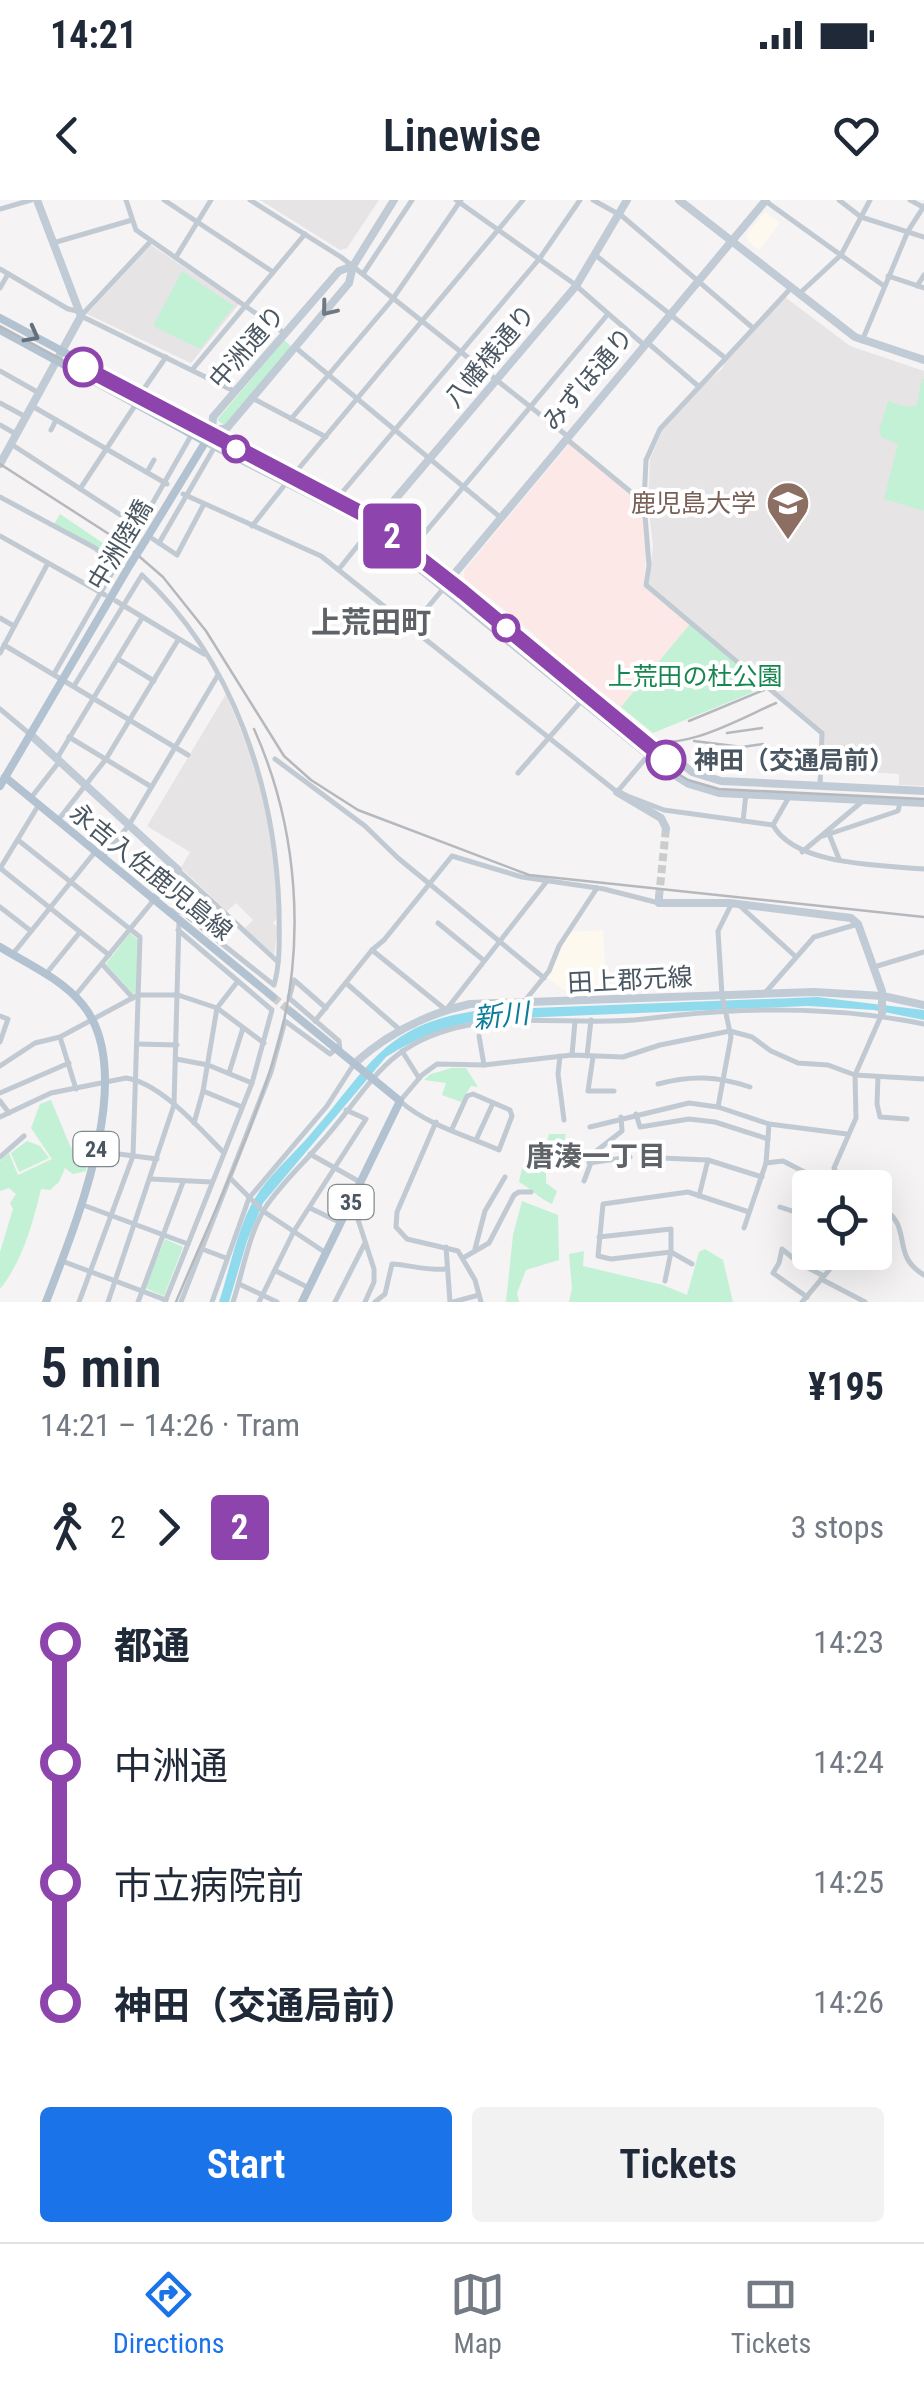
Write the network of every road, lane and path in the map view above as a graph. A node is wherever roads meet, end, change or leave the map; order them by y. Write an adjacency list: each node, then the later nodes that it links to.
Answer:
1 (34, 200): 20 (street); 30 (street)
2 (126, 200): 23 (street)
3 (164, 200): 24 (street)
4 (211, 200): 24 (street)
5 (250, 200): 27 (street)
6 (394, 200): 36 (street, 中洲通り)
7 (412, 200): 40 (street)
8 (523, 200): 25 (street)
9 (580, 200): 35 (street)
10 (593, 200): 21 (street)
11 (627, 200): 21 (street, 八幡様通り)
12 (679, 200): 18 (street)
13 (765, 200): 31 (street, みずほ通り); 33 (street)
14 (839, 200): 22 (street)
15 (870, 200): 22 (street)
16 (910, 200): 19 (street)
17 (459, 201): 25 (street); 49 (street)
18 (691, 204): 31 (street)
19 (924, 207): 26 (street)
20 (0, 210)
21 (618, 214): 32 (street, 八幡様通り); 43 (street)
22 (861, 217): 26 (street); 33 (street)
23 (132, 220): 29 (street); 30 (street)
24 (198, 221): 34 (street); 38 (street)
25 (500, 229): 35 (street); 55 (street)
26 (908, 231): 28 (street); 42 (street)
27 (305, 234): 36 (street); 38 (street)
28 (924, 237)
29 (151, 241): 34 (street); 51 (street)
30 (53, 242): 51 (street)
31 (733, 242): 43 (street, みずほ通り); 48 (street)
32 (594, 254): 44 (street, 八幡様通り); 53 (street)
33 (841, 255): 45 (street); 48 (street)
34 (176, 257): 50 (street)
35 (540, 258): 44 (street); 62 (street)
36 (353, 266): 40 (street); 58 (street, 中洲通り); 61 (street, 中洲通り, one-way to 61)
37 (0, 269): 39 (street)
38 (273, 272): 50 (street)
39 (8, 274): 47 (street); 51 (street)
40 (363, 274): 49 (street)
41 (924, 274): 46 (street)
42 (888, 276): 45 (street); 46 (street)
43 (699, 281): 53 (street, みずほ通り); 56 (street)
44 (576, 286): 52 (street); 71 (street, 八幡様通り)
45 (884, 286): 59 (street)
46 (920, 287)
47 (0, 288)
48 (795, 290): 56 (street); 59 (street)
49 (394, 297): 55 (street); 70 (street)
50 (245, 306): 58 (street); 68 (street)
51 (79, 313): 63 (street); 64 (street)
52 (608, 314): 60 (street); 81 (street)
53 (670, 314): 60 (street, みずほ通り); 65 (street)
54 (0, 318): 63 (main road, one-way to 63)
55 (423, 320): 62 (street); 77 (street)
56 (753, 328): 65 (street)
57 (0, 330): 67 (main road)
58 (284, 333): 73 (street, 中洲通り)
59 (862, 340): 66 (street)
60 (644, 343): 72 (street); 91 (street, みずほ通り)
61 (296, 348): 70 (street); 76 (street, 中洲通り)
62 (461, 351): 71 (street); 86 (street)
63 (63, 352): 67 (street); 75 (main road)
64 (166, 357): 68 (street); 75 (street)
65 (724, 357): 72 (street)
66 (924, 360)
67 (58, 362): 74 (street); 79 (main road)
68 (192, 370): 73 (street)
69 (0, 371): 74 (street)
70 (328, 375): 77 (street); 83 (street)
71 (497, 380): 81 (street); 97 (street, 八幡様通り)
72 (697, 385): 110 (street)
73 (234, 391): 88 (street, 中洲通り)
74 (39, 392): 80 (street)
75 (141, 393): 88 (main road)
76 (252, 398): 83 (street); 88 (street, 中洲通り)
77 (358, 399): 86 (street); 92 (street)
78 (0, 402): 82 (street)
79 (136, 404): 90 (main road); 95 (street)
80 (32, 406): 82 (street); 84 (street)
81 (530, 406): 91 (street); 105 (street)
82 (26, 416): 89 (street)
83 (291, 419): 92 (street)
84 (56, 420): 87 (street); 95 (street)
85 (0, 424): 89 (street)
86 (396, 429): 97 (street); 108 (street)
87 (51, 430)
88 (212, 432): 94 (main road, 中洲陸橋); 102 (street)
89 (16, 434): 93 (street)
90 (192, 434): 94 (main road); 104 (street)
91 (566, 436): 110 (street); 112 (street, みずほ通り)
92 (326, 437): 102 (street)
93 (11, 444): 99 (street); 100 (street)
94 (210, 444): 103 (street); 107 (street); 117 (main road, 中洲陸橋)
95 (107, 448): 101 (street); 106 (street)
96 (56, 457): 100 (street)
97 (430, 458): 105 (street); 113 (street, 八幡様通り)
98 (154, 460): 101 (street)
99 (0, 464)
100 (48, 468): 106 (street)
101 (147, 472): 104 (street)
102 (296, 474): 108 (street)
103 (287, 482): 114 (street); 115 (street)
104 (166, 483): 106 (street)
105 (464, 487): 112 (street); 118 (street)
106 (80, 488)
107 (184, 495): 111 (street); 117 (street)
108 (340, 495): 113 (street)
109 (0, 497): 123 (street)
110 (644, 503): 157 (street)
111 (204, 504): 114 (street); 117 (street)
112 (500, 517): 121 (street, みずほ通り)
113 (378, 520): 115 (street, 八幡様通り); 118 (street)
114 (252, 526): 120 (street)
115 (371, 528): 120 (street); 122 (street)
116 (0, 536): 119 (street)
117 (152, 541): 136 (main road, 中洲陸橋, bridge)
118 (413, 548): 121 (street)
119 (48, 562): 123 (street); 127 (street)
120 (338, 570): 128 (street)
121 (452, 577): 122 (street, みずほ通り); 146 (street)
122 (445, 586): 128 (street); 140 (street)
123 (103, 594): 134 (street)
124 (119, 603): 126 (street); 132 (street); 138 (street)
125 (0, 618): 127 (street)
126 (142, 618): 129 (street); 133 (street)
127 (14, 626): 130 (street)
128 (411, 627): 145 (street)
129 (178, 640): 132 (street); 137 (street)
130 (4, 644): 131 (street); 134 (street)
131 (0, 653)
132 (206, 656): 135 (street)
133 (117, 658): 137 (street); 139 (street)
134 (54, 674): 136 (street)
135 (218, 674): 147 (street); 204 (street)
136 (64, 679): 138 (street); 143 (main road, 中洲陸橋)
137 (154, 680): 142 (street)
138 (74, 686): 139 (street)
139 (94, 698): 142 (street); 144 (street)
140 (582, 700): 145 (street); 149 (street)
141 (0, 708): 143 (street)
142 (130, 720): 147 (street); 150 (street)
143 (32, 736): 152 (street); 154 (main road, 中洲陸橋)
144 (70, 738): 150 (street); 152 (street)
145 (552, 738): 153 (street); 159 (street)
146 (656, 746): 149 (street); 157 (street)
147 (174, 747): 148 (street); 156 (street)
148 (188, 755)
149 (649, 756): 159 (street); 160 (street)
150 (106, 759): 155 (street); 156 (street)
151 (276, 759): 182 (street)
152 (59, 762): 155 (street); 162 (street)
153 (518, 773)
154 (2, 779): 162 (main road, 永吉入佐鹿児島線)
155 (85, 784): 168 (street); 169 (street)
156 (150, 786): 169 (street)
157 (820, 786): 158 (street)
158 (924, 791)
159 (616, 792): 167 (street); 171 (street)
160 (746, 794): 161 (street); 167 (street)
161 (790, 797): 163 (street); 170 (street)
162 (30, 799): 166 (main road, 永吉入佐鹿児島線)
163 (864, 800): 164 (street); 172 (street)
164 (900, 802): 165 (street); 172 (street)
165 (924, 804)
166 (38, 806): 168 (main road, 永吉入佐鹿児島線); 173 (street)
167 (743, 821): 170 (street)
168 (57, 822): 175 (main road, 永吉入佐鹿児島線)
169 (129, 825): 175 (street); 179 (street)
170 (773, 825): 174 (street)
171 (666, 828)
172 (826, 834): 174 (street); 176 (street)
173 (18, 840): 177 (street); 181 (street)
174 (802, 852): 176 (street)
175 (99, 855): 181 (street); 184 (main road, 永吉入佐鹿児島線)
176 (839, 859): 178 (street)
177 (0, 868): 188 (street)
178 (924, 869)
179 (178, 870): 184 (street); 204 (street)
180 (547, 881): 182 (street); 183 (street); 196 (street)
181 (71, 883): 188 (street); 193 (street)
182 (430, 884): 196 (street); 198 (street)
183 (597, 888): 185 (street); 208 (street)
184 (153, 900): 189 (main road, 永吉入佐鹿児島線); 193 (street)
185 (659, 900): 186 (street)
186 (735, 904): 191 (street); 202 (street); 215 (street)
187 (0, 906): 194 (street)
188 (50, 908): 194 (street); 195 (street)
189 (166, 910): 192 (main road, 永吉入佐鹿児島線); 204 (street)
190 (438, 923): 203 (street)
191 (858, 924): 202 (street); 206 (street)
192 (179, 926): 209 (street); 212 (street); 216 (main road, 永吉入佐鹿児島線)
193 (130, 929): 201 (street); 214 (street)
194 (32, 931): 200 (street)
195 (80, 932): 201 (street); 207 (street)
196 (498, 941): 203 (street); 208 (street)
197 (0, 948): 200 (main road, 24)
198 (372, 950): 210 (street); 222 (street)
199 (924, 952): 206 (street)
200 (12, 955): 207 (main road, 24)
201 (109, 955): 205 (street)
202 (795, 956): 211 (street)
203 (483, 960): 222 (street)
204 (278, 962)
205 (102, 964): 213 (street); 214 (street)
206 (874, 968): 217 (street)
207 (46, 974): 213 (main road, 24)
208 (544, 978): 218 (street)
209 (238, 980): 220 (street); 239 (street)
210 (346, 983): 221 (street); 234 (street)
211 (765, 993): 215 (street, 田上郡元線); 217 (street, 田上郡元線)
212 (178, 995): 214 (street); 220 (street); 241 (street)
213 (75, 996): 227 (main road, 24)
214 (135, 996): 227 (street); 240 (street)
215 (722, 996): 218 (street, 田上郡元線); 224 (street)
216 (272, 997)
217 (883, 999): 219 (street, 田上郡元線); 225 (street)
218 (526, 1004): 222 (street, 田上郡元線); 231 (street)
219 (924, 1005)
220 (217, 1008): 233 (street); 250 (street)
221 (326, 1008): 229 (street); 229 (street)
222 (446, 1010): 234 (street, 田上郡元線)
223 (290, 1011): 242 (main road)
224 (726, 1012): 225 (street); 228 (street); 235 (street)
225 (882, 1014): 232 (street); 254 (street)
226 (0, 1016): 238 (street)
227 (92, 1018): 237 (street); 261 (main road, 24)
228 (591, 1020): 230 (street); 246 (street)
229 (315, 1021): 242 (street)
230 (575, 1021): 231 (street); 244 (street)
231 (526, 1022): 243 (street)
232 (924, 1024)
233 (244, 1028): 239 (street); 253 (street)
234 (399, 1029): 249 (street, 田上郡元線)
235 (730, 1030): 246 (street); 254 (street); 258 (street)
236 (479, 1036): 251 (street)
237 (60, 1037): 248 (street); 252 (street)
238 (0, 1042)
239 (264, 1043): 262 (street)
240 (138, 1044): 241 (street); 260 (street)
241 (177, 1045): 247 (street)
242 (338, 1051): 249 (main road); 305 (street)
243 (402, 1051): 256 (street); 257 (street)
244 (572, 1055): 245 (street); 246 (street)
245 (560, 1056): 251 (street); 281 (street)
246 (590, 1056): 267 (street)
247 (176, 1059): 250 (street); 272 (street)
248 (69, 1063): 265 (street); 268 (street)
249 (354, 1064): 256 (main road); 315 (street)
250 (208, 1065): 253 (street); 266 (street)
251 (484, 1065): 257 (street)
252 (0, 1066)
253 (230, 1073): 262 (street)
254 (856, 1075): 255 (street); 287 (street)
255 (878, 1077): 259 (street); 280 (street)
256 (372, 1078): 270 (main road); 275 (street)
257 (420, 1078): 270 (street)
258 (723, 1078): 263 (street); 264 (street); 274 (street)
259 (924, 1079)
260 (136, 1080): 261 (street); 272 (street); 294 (street)
261 (104, 1082): 265 (street); 291 (main road, 24)
262 (252, 1083): 273 (street)
263 (658, 1084)
264 (750, 1087)
265 (76, 1089): 276 (street)
266 (204, 1091): 273 (street); 283 (street)
267 (614, 1091)
268 (0, 1093)
269 (0, 1100): 276 (street)
270 (400, 1102): 282 (street); 312 (main road, 35)
271 (493, 1103): 286 (street); 289 (street); 289 (street)
272 (174, 1105): 283 (street); 298 (street)
273 (243, 1107): 292 (street)
274 (718, 1107): 277 (street); 284 (street)
275 (346, 1110): 293 (street); 302 (street)
276 (9, 1114): 279 (street)
277 (636, 1114): 278 (street); 290 (street)
278 (621, 1117): 285 (street); 300 (street)
279 (0, 1118)
280 (907, 1119)
281 (564, 1120)
282 (436, 1122): 286 (street); 333 (street)
283 (194, 1123): 292 (street)
284 (769, 1124): 287 (street); 290 (street)
285 (590, 1127)
286 (452, 1129): 289 (street)
287 (848, 1134): 304 (street)
288 (24, 1136): 295 (street)
289 (476, 1140)
290 (768, 1140): 301 (street)
291 (96, 1151): 294 (street); 317 (main road, 24)
292 (224, 1153): 311 (street)
293 (310, 1154): 302 (street); 320 (street)
294 (133, 1156): 298 (street); 324 (street)
295 (0, 1157)
296 (630, 1157): 300 (street)
297 (661, 1158): 299 (street)
298 (157, 1160): 308 (street)
299 (708, 1160): 307 (street); 314 (street)
300 (588, 1162): 309 (street)
301 (766, 1163): 303 (street); 307 (street)
302 (336, 1169): 312 (street); 319 (street)
303 (801, 1170)
304 (834, 1170)
305 (230, 1177): 315 (street); 334 (street)
306 (505, 1177): 335 (street)
307 (762, 1177): 322 (street)
308 (151, 1178): 310 (street); 326 (street)
309 (584, 1180)
310 (183, 1182): 311 (street); 329 (street)
311 (211, 1182): 331 (street)
312 (361, 1182): 316 (main road, 35)
313 (531, 1192): 335 (street)
314 (699, 1196): 322 (street); 330 (street)
315 (249, 1198): 320 (street); 338 (street)
316 (352, 1200): 325 (main road, 35); 332 (street)
317 (83, 1205): 324 (street); 340 (main road, 24)
318 (780, 1206): 321 (street)
319 (310, 1208): 325 (street); 328 (street)
320 (263, 1211): 328 (street); 350 (street)
321 (792, 1211)
322 (750, 1212): 327 (street)
323 (892, 1214): 346 (street)
324 (111, 1216): 326 (street); 345 (street)
325 (341, 1223): 337 (main road, 35)
326 (135, 1226): 329 (street); 348 (street)
327 (744, 1228)
328 (294, 1231): 337 (street); 344 (street)
329 (162, 1235): 331 (street); 352 (street)
330 (600, 1237): 336 (street); 336 (street)
331 (188, 1244): 356 (street)
332 (364, 1245): 366 (street); 367 (street)
333 (446, 1247): 339 (street); 342 (street)
334 (202, 1249): 338 (street); 361 (street)
335 (475, 1249): 339 (street)
336 (671, 1252): 341 (street); 349 (street)
337 (326, 1253): 351 (main road, 35)
338 (226, 1258): 362 (street)
339 (463, 1258): 354 (street)
340 (62, 1261): 345 (street); 357 (main road, 24)
341 (692, 1264)
342 (446, 1268): 367 (street); 368 (street)
343 (827, 1270): 347 (street)
344 (275, 1271): 351 (street); 353 (street)
345 (91, 1272): 348 (street); 358 (street)
346 (924, 1275)
347 (823, 1277): 355 (street); 355 (street); 369 (street)
348 (116, 1281): 352 (street); 359 (street)
349 (665, 1281)
350 (239, 1284): 353 (street); 363 (street)
351 (309, 1288): 365 (main road, 35)
352 (142, 1291): 356 (street); 360 (street)
353 (260, 1298): 364 (street)
354 (480, 1298): 368 (street)
355 (805, 1299)
356 (166, 1301)
357 (46, 1302)
358 (79, 1302)
359 (108, 1302)
360 (138, 1302)
361 (182, 1302)
362 (212, 1302)
363 (233, 1302)
364 (278, 1302)
365 (302, 1302)
366 (334, 1302)
367 (368, 1302)
368 (452, 1302)
369 (866, 1302)

